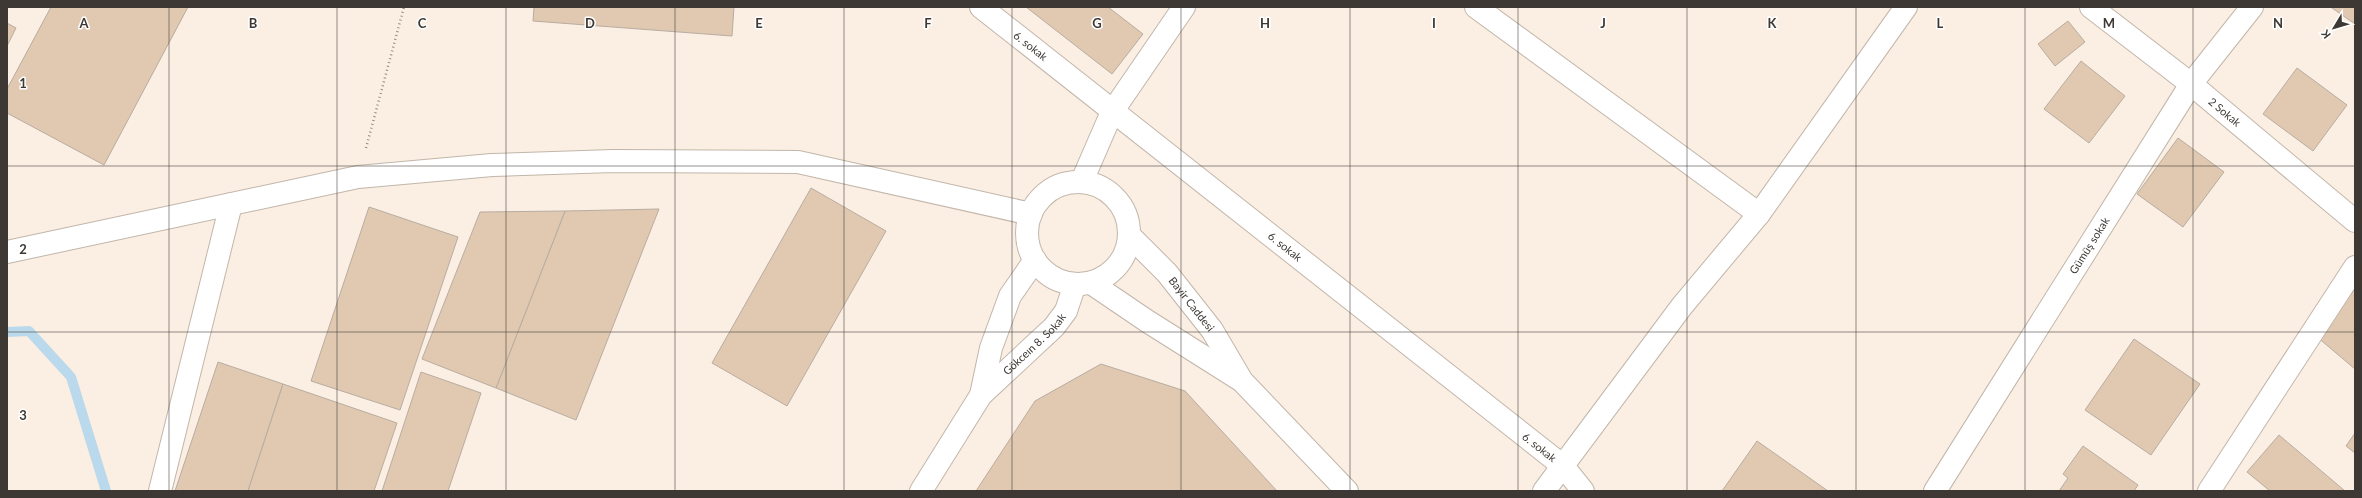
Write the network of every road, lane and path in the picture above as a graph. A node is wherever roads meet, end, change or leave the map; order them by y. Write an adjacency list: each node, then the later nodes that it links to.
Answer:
1 (404, 7): 10 (path)
2 (981, 7): 9 (street, 6. sokak)
3 (1184, 7): 9 (street)
4 (1476, 7): 14 (street)
5 (1906, 7): 14 (street)
6 (2091, 7): 8 (street, 2 Sokak)
7 (2252, 7): 8 (street, Gümüş sokak)
8 (2191, 84): 15 (street, 2 Sokak); 29 (street, Gümüş sokak)
9 (1112, 112): 11 (street); 23 (street, 6. sokak)
10 (358, 177): 12 (street); 13 (street)
11 (1082, 181): 13 (street); 16 (street)
12 (231, 204): 17 (street); 24 (street)
13 (1031, 214): 18 (street)
14 (1759, 214): 23 (street)
15 (2355, 221)
16 (1130, 236): 20 (street); 21 (street, Bayir Caddesi)
17 (7, 252)
18 (1035, 260): 20 (street); 22 (street, Gökceın 8. Sokak)
19 (2355, 267): 30 (street)
20 (1083, 283): 21 (street, Bayir Caddesi); 22 (street, Gökceın 8. Sokak)
21 (1242, 381): 26 (street, Bayir Caddesi)
22 (981, 395): 25 (street, Gökceın 8. Sokak)
23 (1563, 466): 27 (street); 28 (street, 6. sokak)
24 (160, 491)
25 (921, 491)
26 (1347, 491)
27 (1544, 491)
28 (1583, 491)
29 (1935, 491)
30 (2209, 491)

